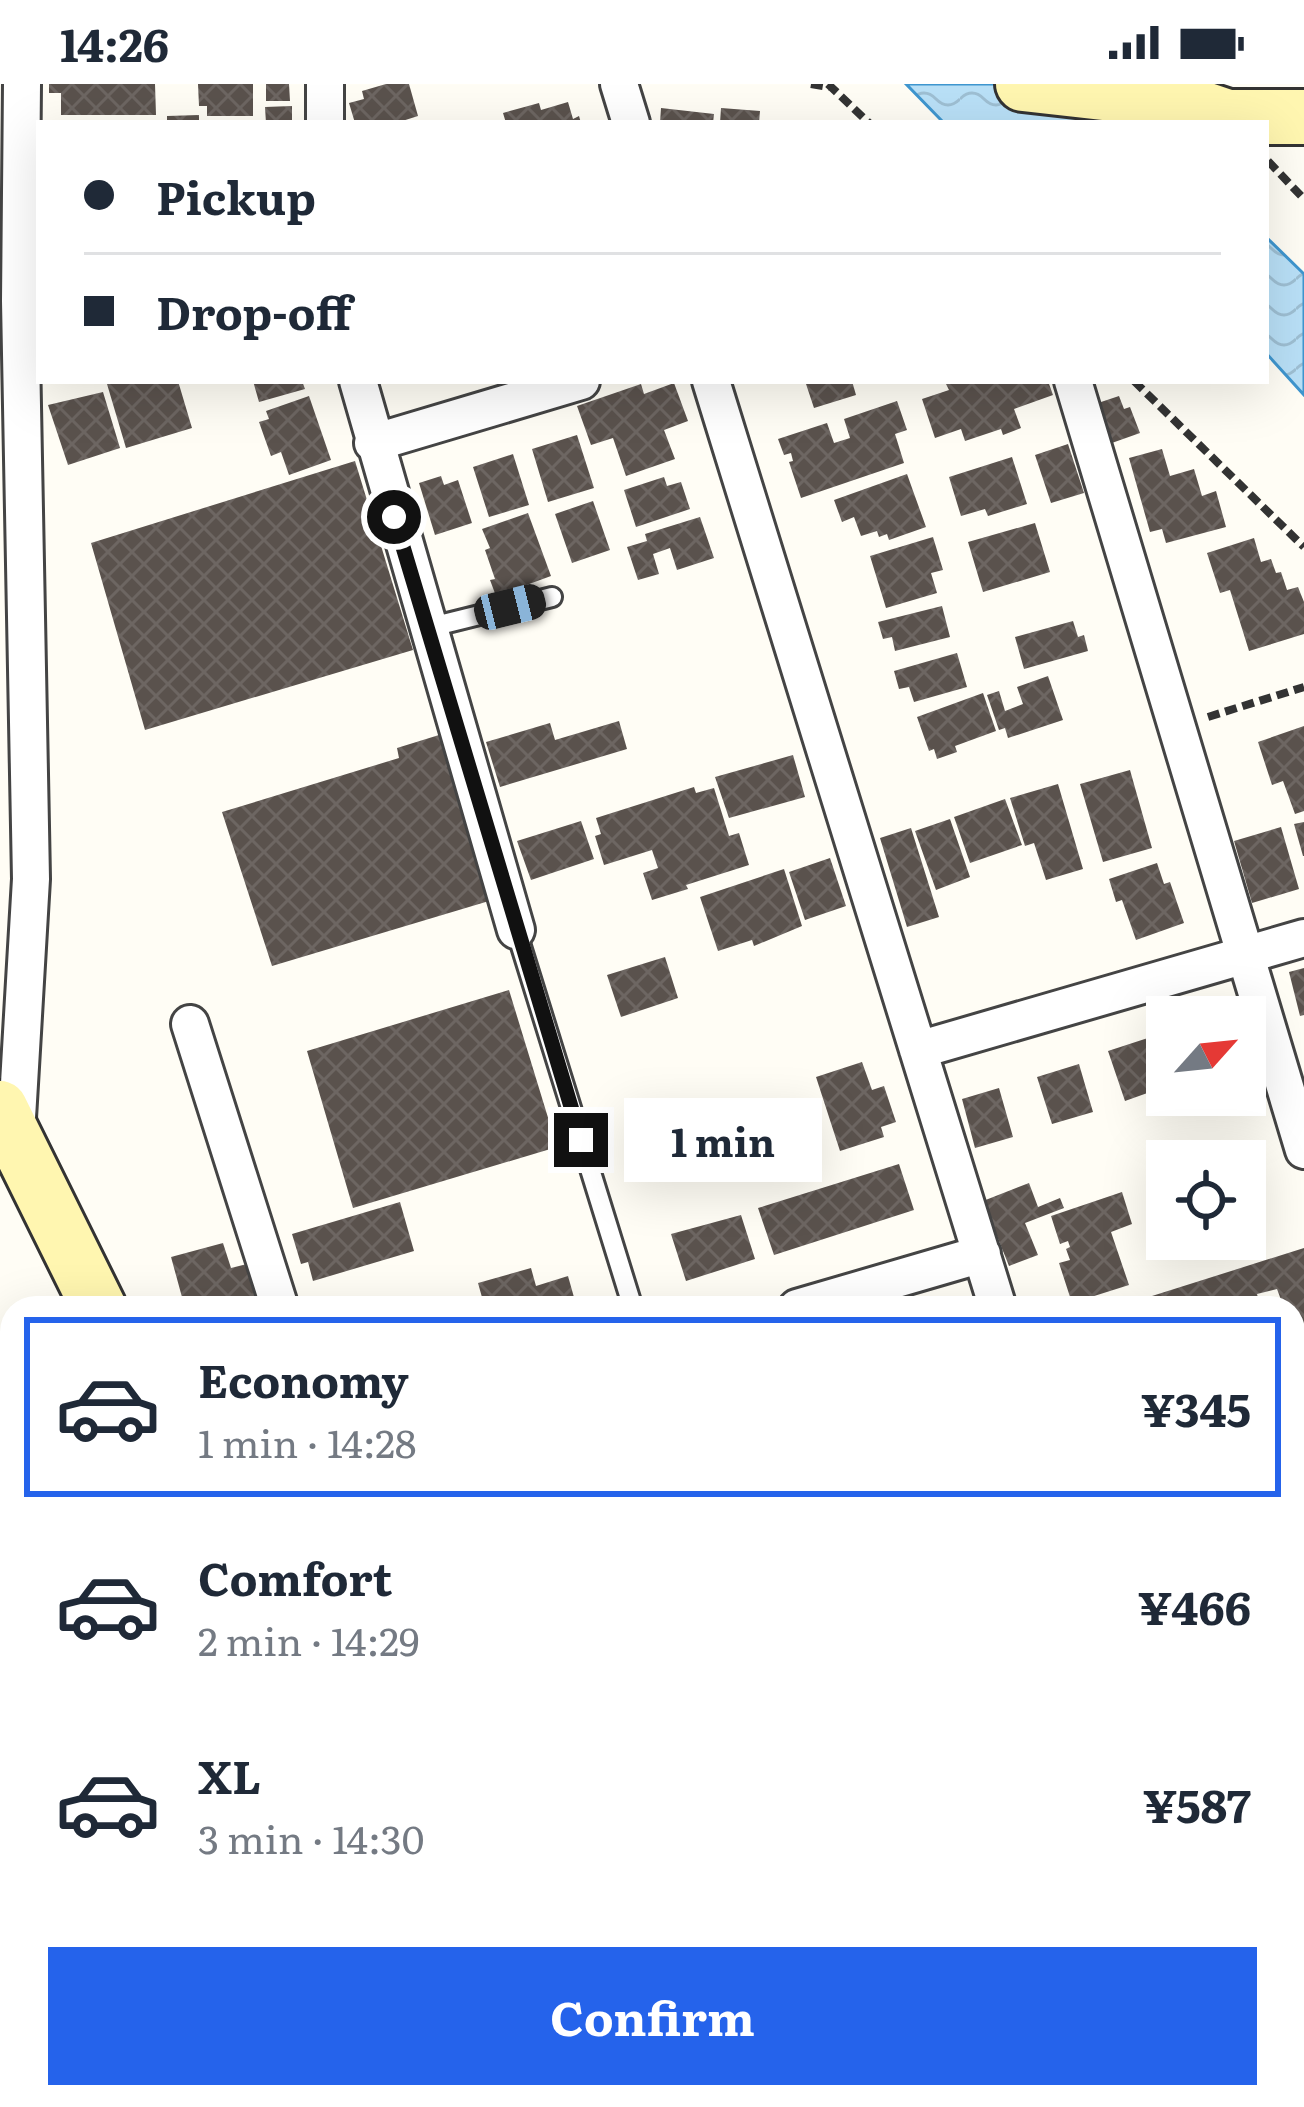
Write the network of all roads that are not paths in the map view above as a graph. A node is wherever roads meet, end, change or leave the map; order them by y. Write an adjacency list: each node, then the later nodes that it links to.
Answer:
1 (22, 84): 8 (street)
2 (325, 84): 6 (street)
3 (619, 84): 7 (street)
4 (1023, 84): 5 (street)
5 (1304, 117)
6 (325, 120)
7 (630, 120)
8 (21, 191): 9 (street)
9 (36, 362)
10 (359, 384): 15 (street)
11 (571, 384): 15 (street)
12 (712, 384): 24 (street)
13 (1074, 384): 22 (street)
14 (38, 385): 16 (street)
15 (373, 443): 18 (street)
16 (12, 536): 19 (street)
17 (552, 597): 18 (lane)
18 (427, 628): 20 (street)
19 (15, 880): 25 (street)
20 (516, 930): 30 (lane)
21 (1304, 938): 22 (street)
22 (1245, 956): 24 (street); 26 (street)
23 (190, 1024): 29 (street)
24 (918, 1050): 27 (street)
25 (8, 1124): 28 (street)
26 (1304, 1150)
27 (982, 1254): 31 (street); 32 (street)
28 (93, 1296)
29 (276, 1296)
30 (629, 1296)
31 (838, 1296)
32 (994, 1296)

